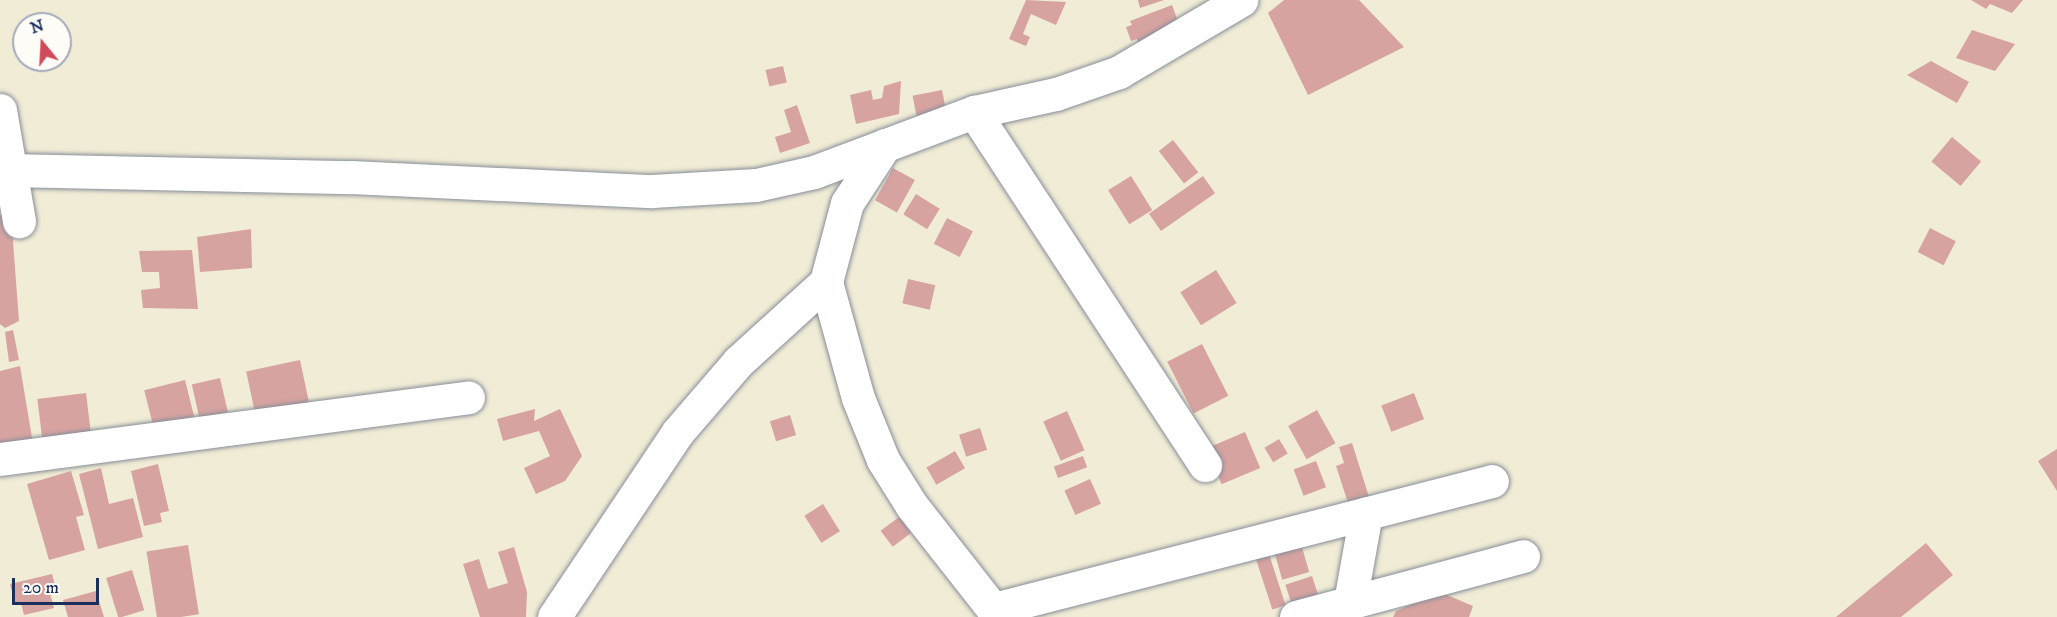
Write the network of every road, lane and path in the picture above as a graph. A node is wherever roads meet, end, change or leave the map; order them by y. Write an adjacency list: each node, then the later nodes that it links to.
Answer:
1 (1241, 0): 3 (street)
2 (0, 110): 5 (street)
3 (974, 112): 4 (street); 10 (street)
4 (885, 145): 5 (street); 7 (street)
5 (8, 170): 6 (street)
6 (19, 221)
7 (826, 282): 15 (street); 16 (street)
8 (468, 398): 9 (street)
9 (0, 459)
10 (1205, 465)
11 (1492, 481): 12 (street)
12 (1366, 513): 14 (street); 15 (street)
13 (1523, 556): 14 (street)
14 (1350, 602): 17 (street)
15 (996, 613)
16 (554, 617)
17 (1296, 617)

